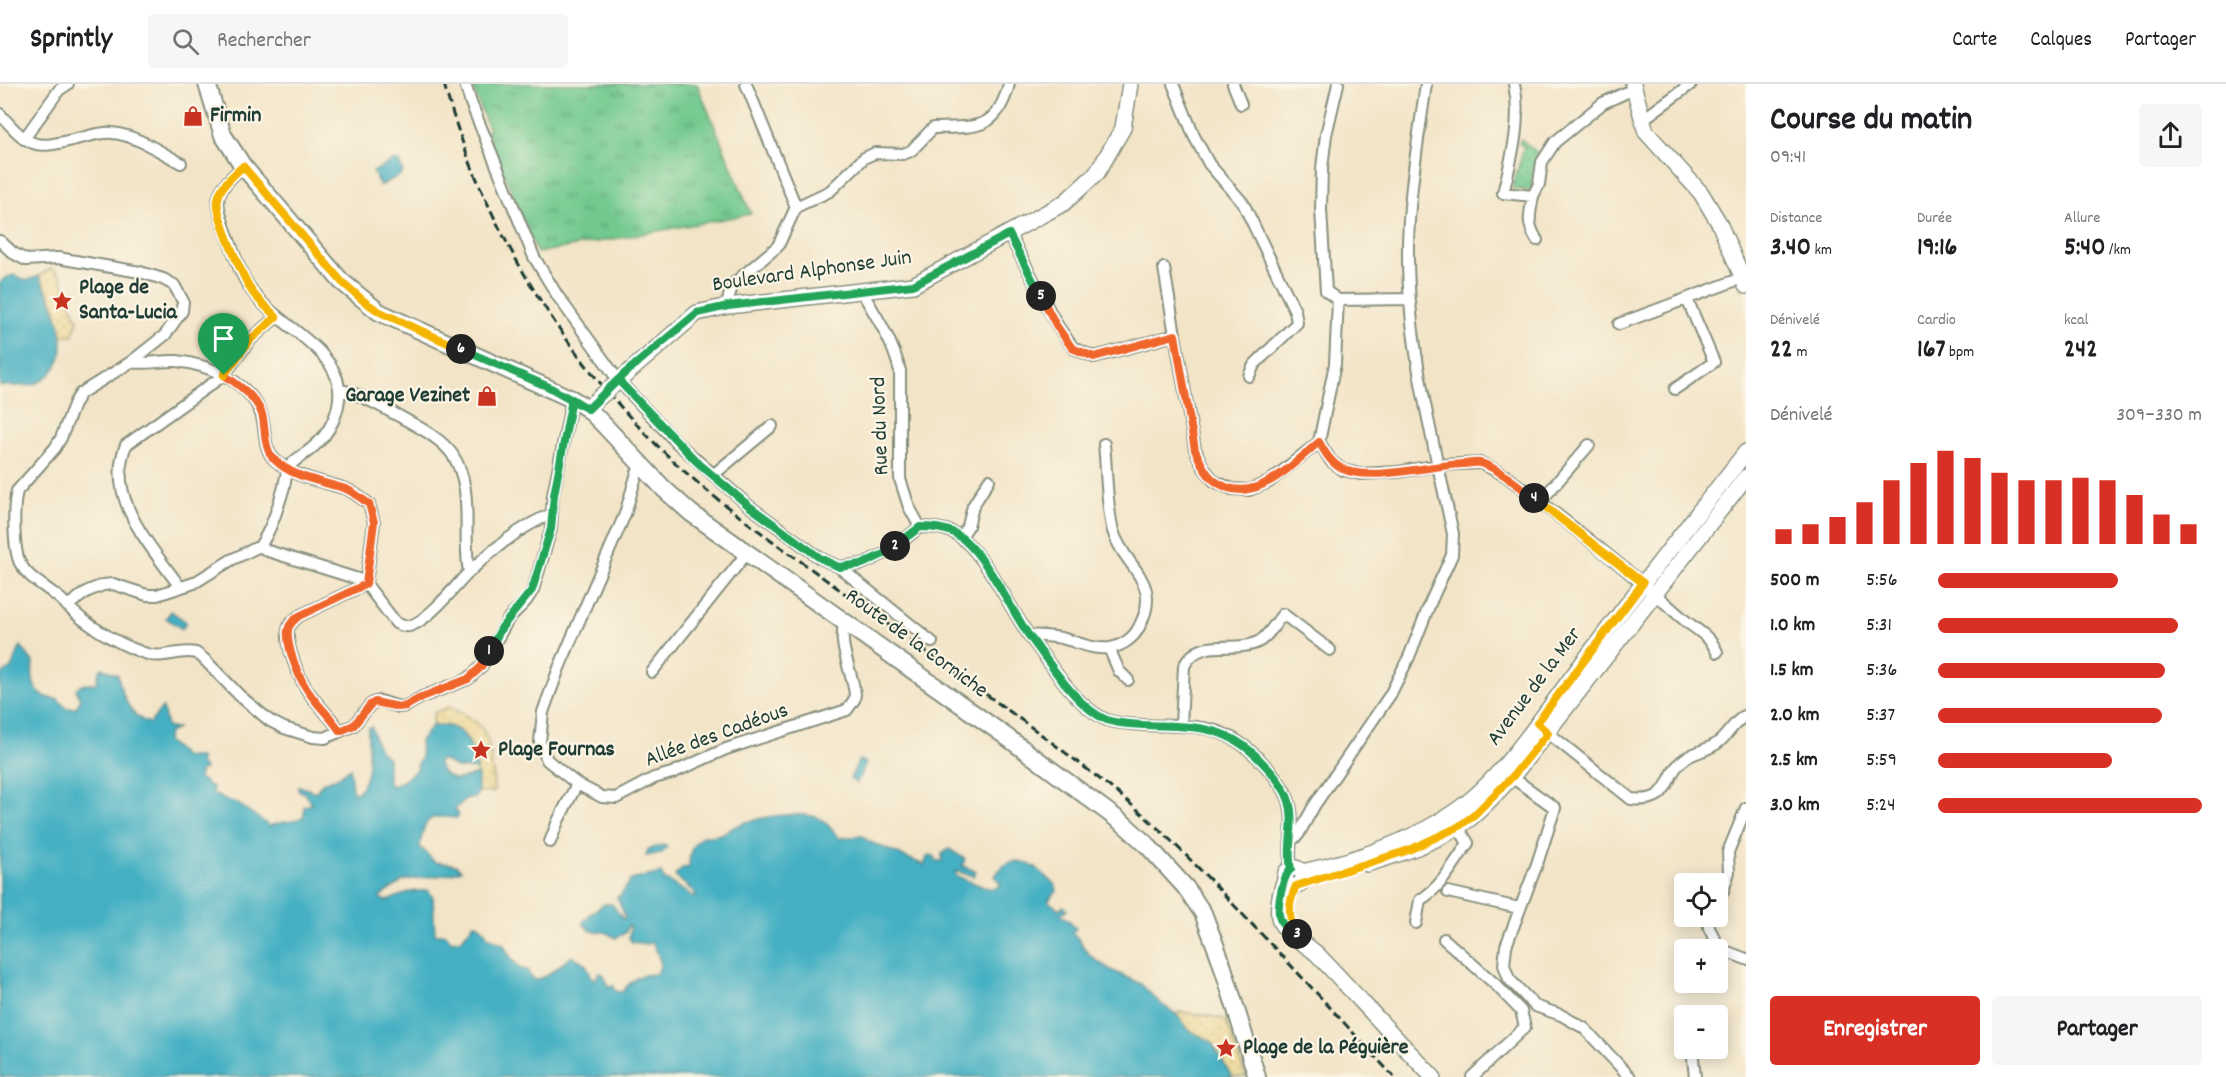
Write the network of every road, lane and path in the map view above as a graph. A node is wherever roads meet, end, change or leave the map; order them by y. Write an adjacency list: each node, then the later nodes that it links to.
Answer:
1 (68, 84): 17 (street)
2 (207, 84): 19 (main road, Route de la Corniche)
3 (465, 84): 39 (street)
4 (746, 84): 21 (street)
5 (1009, 84): 21 (street)
6 (1130, 84): 23 (street, Boulevard Alphonse Juin)
7 (1173, 84): 38 (street)
8 (1233, 84): 14 (street)
9 (1338, 84): 31 (street)
10 (1426, 84): 29 (street)
11 (1514, 84): 20 (street)
12 (1691, 84): 16 (street)
13 (1630, 87): 16 (street); 20 (street); 22 (street)
14 (1241, 104)
15 (0, 114): 17 (street)
16 (1642, 120): 22 (street)
17 (24, 139): 18 (street)
18 (181, 163)
19 (243, 166): 33 (street); 42 (main road, Route de la Corniche)
20 (1533, 196): 24 (street)
21 (796, 207): 32 (street)
22 (1710, 209): 27 (street)
23 (1009, 234): 28 (street, Boulevard Alphonse Juin); 35 (street)
24 (1537, 240)
25 (0, 241): 36 (street)
26 (1164, 268): 35 (street)
27 (1744, 282): 30 (street)
28 (862, 292): 32 (street, Boulevard Alphonse Juin); 57 (street, Rue du Nord)
29 (1409, 299): 31 (street); 50 (street)
30 (1687, 299): 34 (street); 40 (street)
31 (1338, 300): 45 (street)
32 (728, 306): 39 (street, Boulevard Alphonse Juin)
33 (276, 317): 37 (street); 41 (street)
34 (1619, 324)
35 (1175, 335): 45 (street)
36 (131, 362): 37 (street); 67 (street)
37 (224, 375): 51 (street); 65 (street)
38 (1249, 376)
39 (616, 382): 43 (street, Boulevard Alphonse Juin, bridge); 52 (street)
40 (1675, 389)
41 (339, 390): 51 (street); 62 (street)
42 (572, 399): 43 (main road, Route de la Corniche); 56 (street)
43 (591, 406): 49 (main road, Route de la Corniche)
44 (772, 426): 52 (street)
45 (1319, 442): 50 (street)
46 (1104, 444): 71 (street)
47 (1589, 445): 55 (street)
48 (1746, 453): 63 (street, Avenue de la Mer)
49 (642, 465): 60 (main road, Route de la Corniche); 81 (street, Allée des Cadéous)
50 (1439, 465): 55 (street); 82 (street)
51 (288, 469): 59 (street); 64 (street)
52 (713, 475): 61 (street)
53 (1746, 477): 66 (street, Avenue de la Mer)
54 (989, 480): 58 (street)
55 (1540, 502): 63 (street)
56 (552, 514): 62 (street); 79 (street)
57 (920, 527): 58 (street); 61 (street)
58 (961, 537): 69 (street)
59 (260, 546): 64 (street); 65 (street)
60 (747, 553): 68 (main road, Route de la Corniche); 74 (street)
61 (839, 567): 70 (street)
62 (469, 572): 64 (street)
63 (1643, 583): 66 (street); 78 (street, Avenue de la Mer)
64 (366, 584): 79 (street)
65 (180, 586): 67 (street)
66 (1656, 593): 73 (street); 78 (street, Avenue de la Mer)
67 (67, 606): 79 (street)
68 (845, 621): 81 (street, Allée des Cadéous); 97 (main road, Route de la Corniche)
69 (1029, 635): 71 (street); 77 (street)
70 (932, 642)
71 (1109, 648): 75 (street)
72 (1330, 650): 77 (street)
73 (1717, 652)
74 (652, 672)
75 (1128, 680)
76 (1746, 715): 78 (street)
77 (1181, 725): 84 (street)
78 (1542, 728): 80 (street, Avenue de la Mer)
79 (340, 731)
80 (1507, 773): 85 (street, Avenue de la Mer); 91 (street)
81 (577, 784): 87 (street)
82 (1314, 806): 84 (street); 86 (street)
83 (1746, 808): 88 (street)
84 (1290, 809): 86 (street)
85 (1454, 821): 89 (street, Avenue de la Mer); 92 (street)
86 (1292, 840): 89 (street)
87 (550, 842)
88 (1728, 875)
89 (1295, 878): 98 (street)
90 (1448, 892): 91 (street)
91 (1519, 908): 100 (street)
92 (1416, 923)
93 (1709, 927): 95 (street)
94 (1444, 939): 99 (street)
95 (1746, 959)
96 (1693, 1059): 101 (street)
97 (1257, 1077)
98 (1433, 1077)
99 (1472, 1077)
100 (1630, 1077)
101 (1695, 1077)

